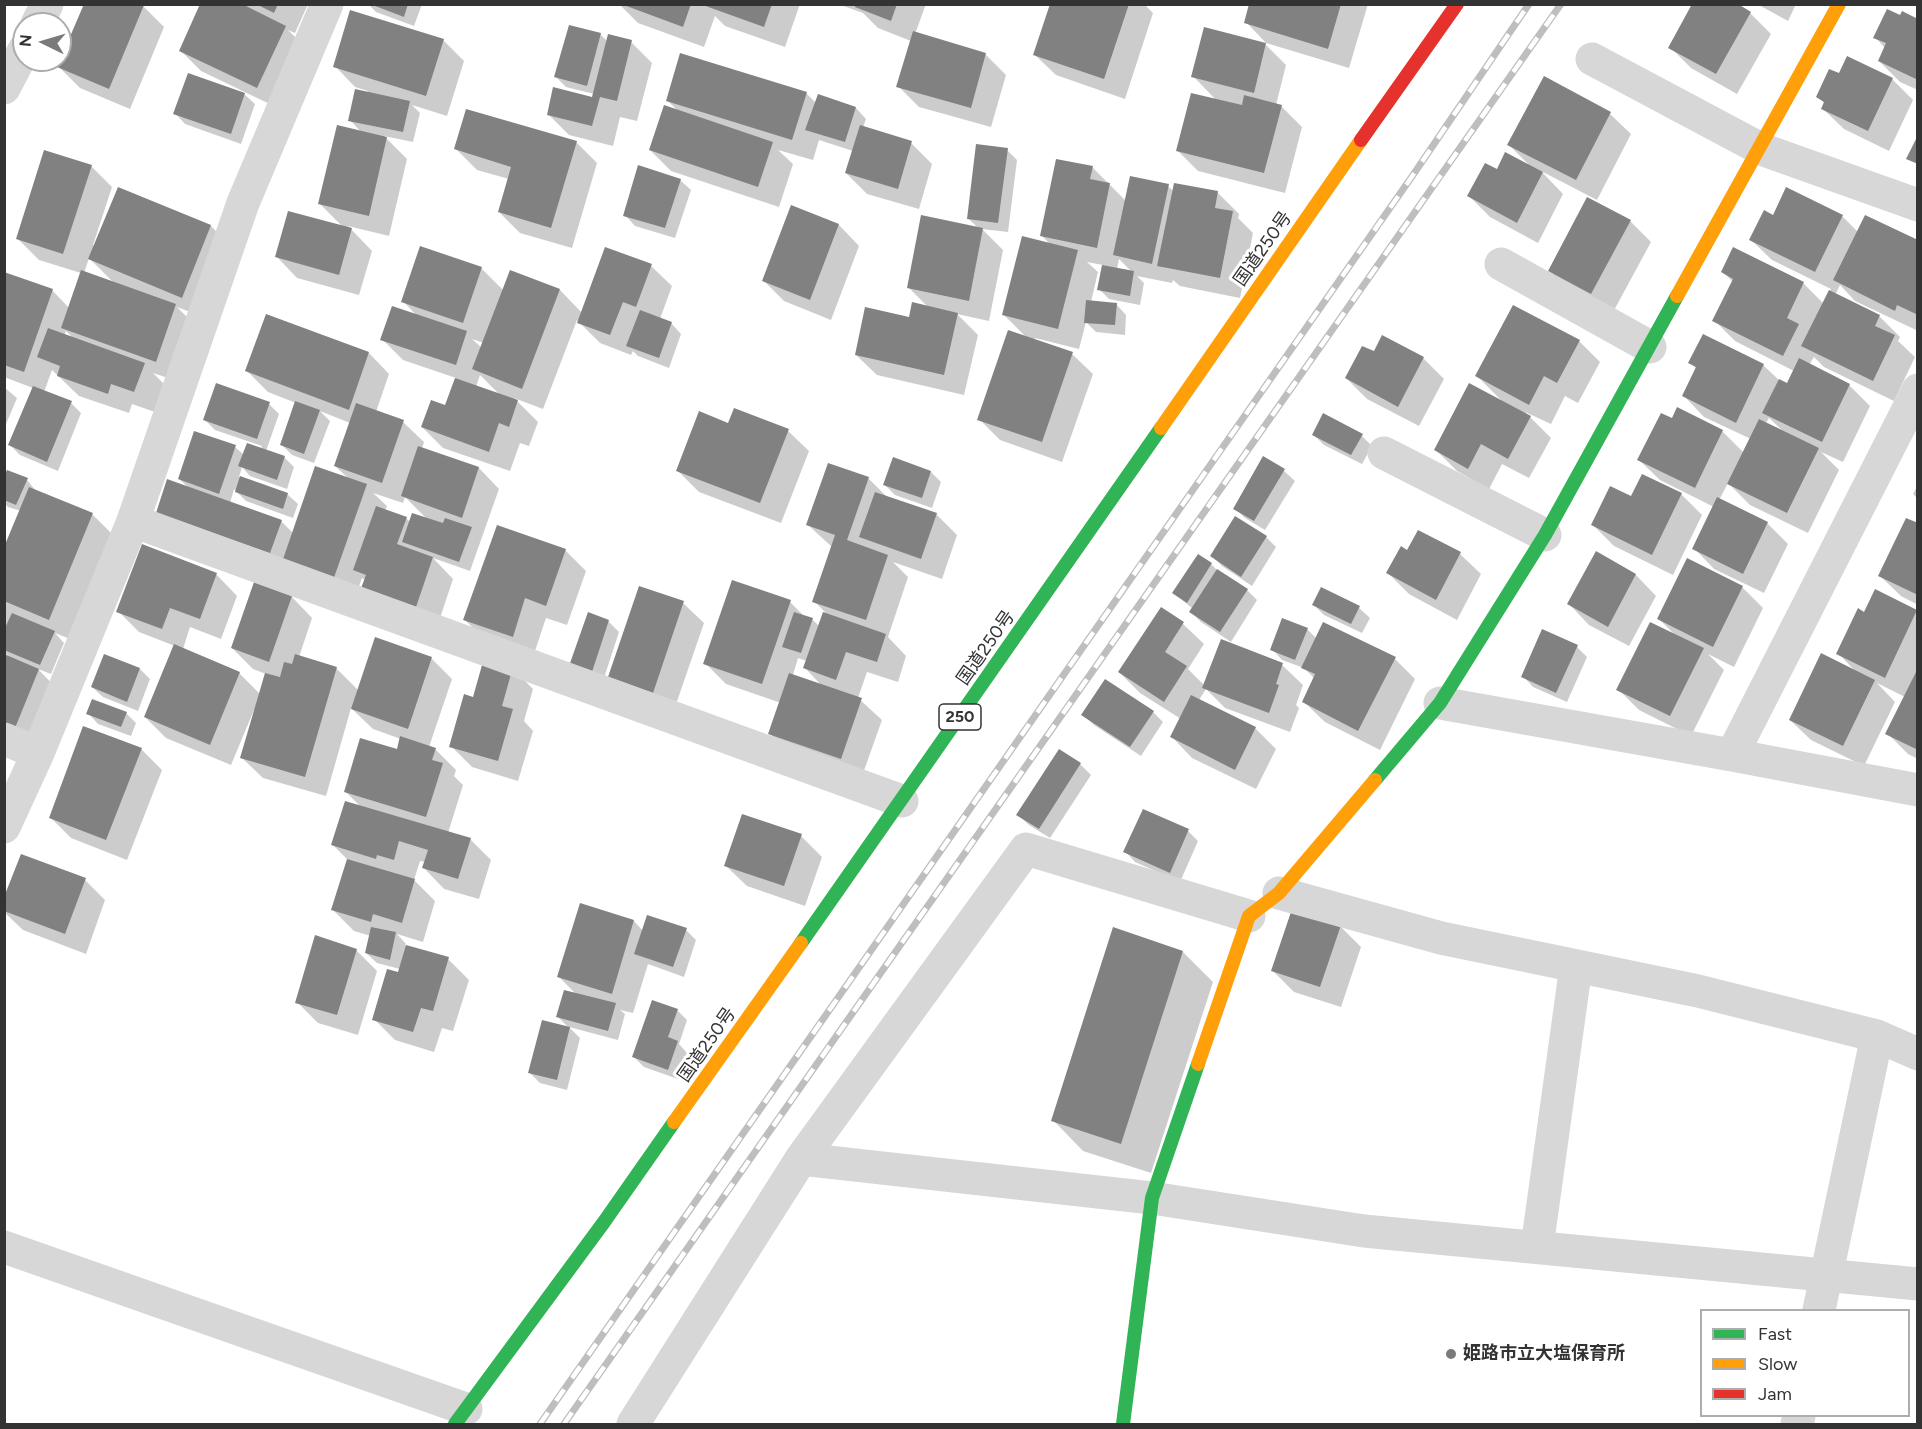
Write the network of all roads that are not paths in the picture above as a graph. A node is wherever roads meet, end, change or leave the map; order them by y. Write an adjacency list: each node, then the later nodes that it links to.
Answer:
1 (327, 4): 13 (street)
2 (1457, 4): 20 (main road, 国道250号 / 250)
3 (1839, 4): 7 (main road)
4 (1592, 59): 7 (street)
5 (12, 72): 6 (street)
6 (4, 88)
7 (1761, 149): 8 (street); 10 (main road)
8 (1917, 205)
9 (1501, 264): 10 (street)
10 (1650, 347): 14 (main road)
11 (1917, 390): 18 (street)
12 (1384, 453): 14 (street)
13 (132, 521): 17 (street); 20 (street)
14 (1545, 535): 15 (main road)
15 (1440, 703): 18 (street); 22 (main road)
16 (4, 739): 17 (street)
17 (38, 753): 21 (street)
18 (1732, 754): 19 (street)
19 (1917, 790)
20 (902, 801): 34 (main road, 国道250号 / 250)
21 (4, 827)
22 (1279, 892): 23 (main road); 24 (street)
23 (1249, 916): 27 (street); 28 (main road)
24 (1576, 966): 25 (street); 30 (street)
25 (1877, 1036): 26 (street); 31 (street)
26 (1917, 1054)
27 (801, 1159): 28 (street); 35 (street)
28 (1152, 1198): 30 (street); 36 (main road)
29 (4, 1247): 34 (street)
30 (1537, 1247): 31 (street)
31 (1825, 1275): 32 (street); 33 (street)
32 (1917, 1284)
33 (1819, 1309)
34 (460, 1417)
35 (633, 1425)
36 (1123, 1425)

